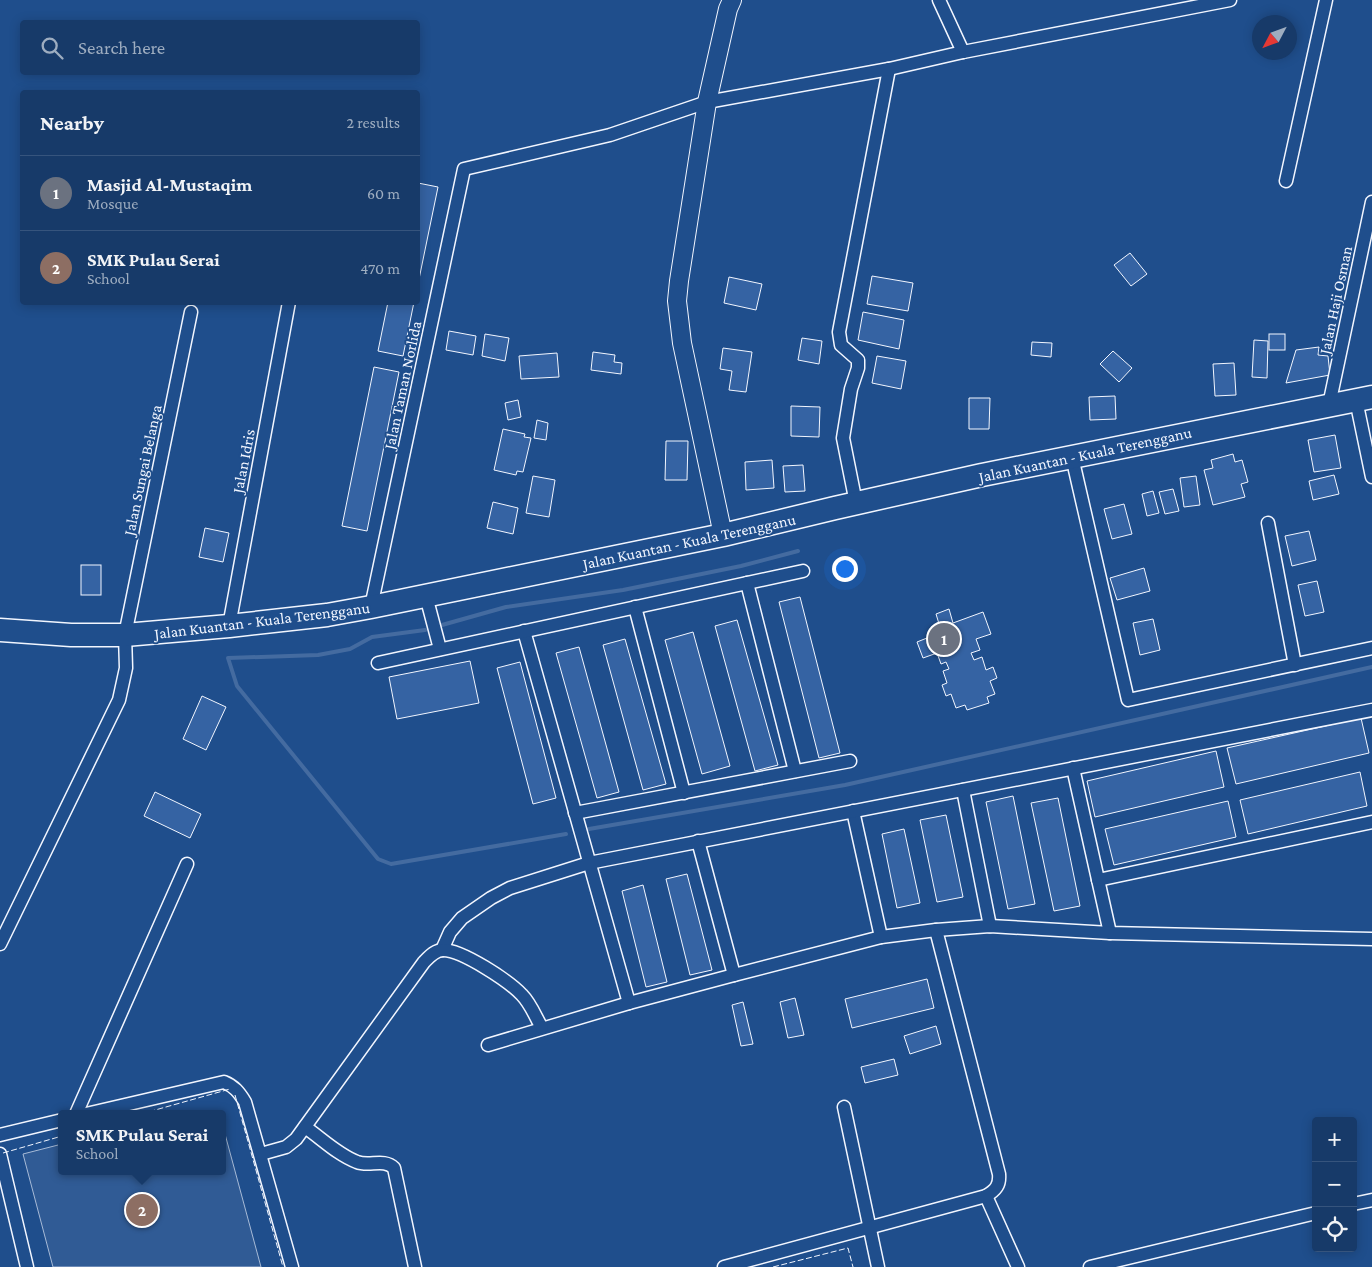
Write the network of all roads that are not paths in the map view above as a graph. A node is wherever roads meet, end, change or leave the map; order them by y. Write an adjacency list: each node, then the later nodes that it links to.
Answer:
1 (732, 0): 7 (street)
2 (939, 0): 5 (street)
3 (1230, 0): 5 (street)
4 (1326, 0): 8 (street)
5 (963, 52): 6 (street)
6 (889, 69): 7 (street); 16 (street)
7 (707, 102): 18 (street); 22 (street, Jalan Taman Norlida)
8 (1286, 181)
9 (1372, 202): 13 (street, Jalan Haji Osman)
10 (288, 305): 24 (street, Jalan Idris)
11 (191, 312): 27 (street, Jalan Sungai Belanga)
12 (1364, 398): 13 (highway, Jalan Kuantan - Kuala Terengganu); 15 (street)
13 (1329, 404): 14 (highway, Jalan Kuantan - Kuala Terengganu)
14 (1072, 457): 16 (highway, Jalan Kuantan - Kuala Terengganu); 31 (street)
15 (1372, 477)
16 (856, 503): 18 (highway, Jalan Kuantan - Kuala Terengganu)
17 (1268, 523): 31 (street)
18 (723, 535): 21 (highway, Jalan Kuantan - Kuala Terengganu)
19 (803, 571): 20 (street)
20 (747, 583): 23 (street); 35 (street)
21 (426, 596): 22 (highway, Jalan Kuantan - Kuala Terengganu); 29 (street)
22 (371, 607): 24 (highway, Jalan Kuantan - Kuala Terengganu)
23 (635, 607): 26 (street); 37 (street)
24 (229, 626): 27 (highway, Jalan Kuantan - Kuala Terengganu)
25 (0, 630): 27 (highway, Jalan Kuantan - Kuala Terengganu)
26 (524, 631): 29 (street); 39 (street)
27 (125, 635): 50 (street, Jalan Sungai Belanga)
28 (1372, 648): 31 (street)
29 (440, 649): 30 (street)
30 (378, 663)
31 (1295, 665)
32 (1372, 710): 34 (street)
33 (850, 761): 35 (street)
34 (1074, 768): 36 (street); 44 (street)
35 (795, 771): 37 (street)
36 (963, 790): 38 (street); 45 (street)
37 (684, 793): 39 (street)
38 (852, 811): 41 (street); 48 (street)
39 (575, 813): 42 (street)
40 (1372, 822): 44 (street)
41 (698, 841): 42 (street); 52 (street)
42 (589, 863): 51 (street); 53 (street)
43 (187, 864): 57 (street)
44 (1098, 880): 47 (street)
45 (990, 926): 46 (street); 47 (street)
46 (936, 930): 48 (street); 64 (street)
47 (1110, 933): 49 (street)
48 (881, 937): 52 (street)
49 (1372, 938)
50 (0, 944)
51 (442, 950): 54 (street); 60 (street)
52 (734, 975): 53 (street)
53 (629, 1003): 54 (street)
54 (542, 1028): 55 (street)
55 (488, 1045)
56 (844, 1107): 68 (street)
57 (78, 1110)
58 (103, 1110): 63 (street)
59 (58, 1121): 61 (street)
60 (305, 1127): 63 (street); 71 (street)
61 (0, 1134)
62 (0, 1154): 69 (street)
63 (261, 1154): 70 (street)
64 (986, 1196): 68 (street); 74 (street)
65 (1372, 1200): 66 (street)
66 (1357, 1203)
67 (1312, 1214): 75 (street)
68 (869, 1228): 72 (street); 73 (street)
69 (27, 1267)
70 (292, 1267)
71 (415, 1267)
72 (724, 1267)
73 (878, 1267)
74 (1018, 1267)
75 (1090, 1267)

